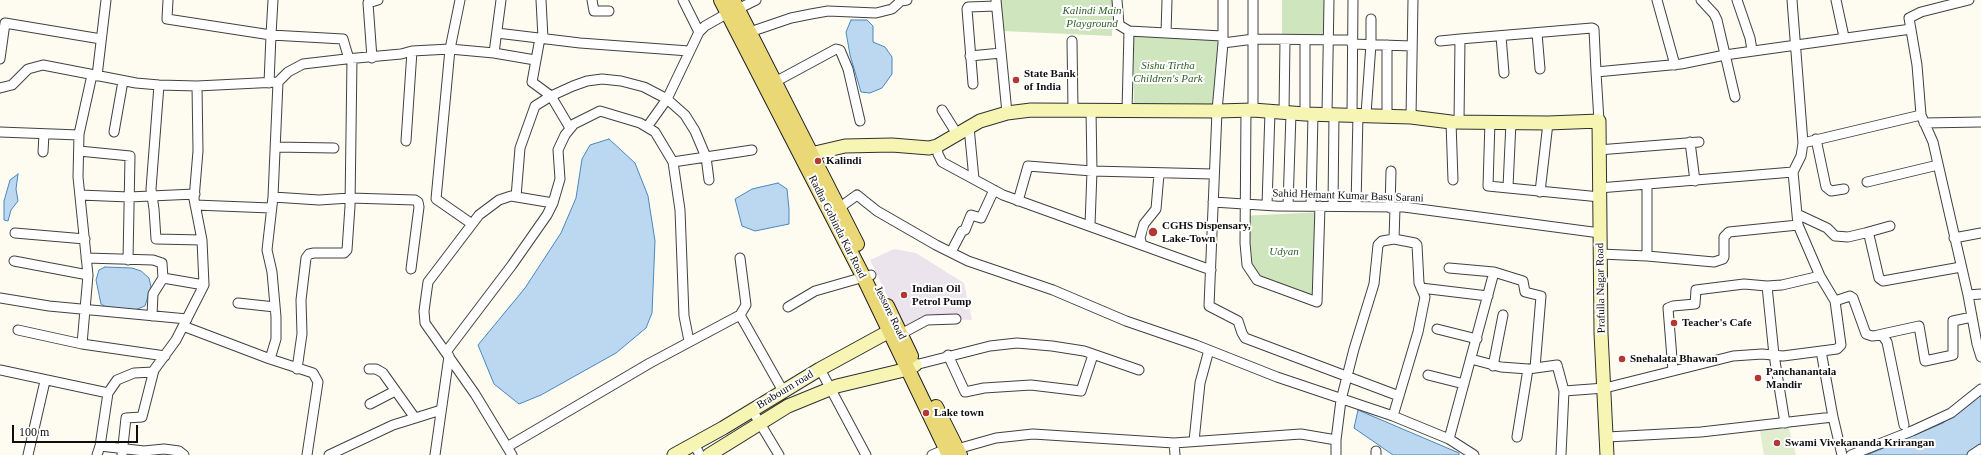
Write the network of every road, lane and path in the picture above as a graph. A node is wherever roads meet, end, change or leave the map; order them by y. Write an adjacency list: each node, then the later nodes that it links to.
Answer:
1 (106, 0): 41 (street)
2 (168, 0): 37 (street)
3 (273, 0): 37 (street)
4 (378, 0): 63 (street)
5 (501, 0): 34 (street)
6 (541, 0): 40 (street)
7 (592, 0): 28 (street)
8 (683, 0): 32 (street)
9 (721, 0): 27 (main road, Radha Gobinda Kar Road)
10 (756, 0): 27 (street)
11 (907, 0): 33 (street)
12 (1117, 0): 31 (street)
13 (1167, 0): 35 (street)
14 (1223, 0): 42 (street)
15 (1253, 0): 43 (street)
16 (1329, 0): 46 (street)
17 (1352, 0): 50 (street)
18 (1413, 0): 54 (street)
19 (1657, 0): 67 (street)
20 (1701, 0): 61 (street)
21 (1737, 0): 57 (street)
22 (1792, 0): 52 (street)
23 (1836, 0): 39 (street)
24 (1969, 0): 30 (street)
25 (457, 1): 55 (street)
26 (996, 3): 60 (street); 62 (street)
27 (733, 7): 32 (street); 33 (main road, Jessore Road); 122 (main road, Radha Gobinda Kar Road)
28 (609, 11)
29 (1372, 20): 51 (street)
30 (1911, 29): 39 (street); 96 (street)
31 (1129, 31): 35 (street); 86 (street)
32 (699, 32): 56 (street)
33 (750, 32): 74 (main road, Jessore Road)
34 (497, 33): 40 (street); 59 (street)
35 (1166, 33): 42 (street)
36 (1536, 33): 38 (street); 68 (street); 69 (street)
37 (271, 35): 65 (street); 73 (street)
38 (1501, 36): 47 (street); 70 (street)
39 (1844, 37): 52 (street)
40 (541, 38): 56 (street); 66 (street)
41 (101, 39): 64 (street); 71 (street)
42 (1223, 39): 43 (street); 87 (street)
43 (1254, 39): 44 (street); 85 (street)
44 (1285, 40): 45 (street); 89 (street)
45 (1305, 40): 46 (street); 91 (street)
46 (1328, 40): 50 (street); 92 (street)
47 (1460, 40): 49 (street); 99 (street)
48 (1072, 41): 82 (street)
49 (1440, 41)
50 (1352, 42): 51 (street); 93 (street)
51 (1371, 44): 53 (street); 93 (street)
52 (1796, 44): 57 (street); 114 (street)
53 (1387, 46): 54 (street); 94 (street)
54 (1412, 46): 95 (street)
55 (450, 48): 58 (street); 59 (street); 163 (street)
56 (689, 50): 81 (street)
57 (1752, 50): 61 (street)
58 (412, 51): 63 (street); 113 (street)
59 (494, 53): 66 (street)
60 (1001, 53): 62 (street); 90 (street)
61 (1725, 55): 67 (street); 80 (street)
62 (970, 56): 75 (street)
63 (372, 58): 65 (street)
64 (0, 59)
65 (350, 59): 73 (street); 148 (street)
66 (535, 60): 79 (street)
67 (1675, 64): 69 (street)
68 (1540, 69)
69 (1596, 72): 97 (street)
70 (1504, 73)
71 (95, 75): 72 (street); 78 (street); 111 (street)
72 (123, 81): 76 (street); 108 (street)
73 (274, 82): 77 (street); 115 (street)
74 (775, 82): 98 (street); 122 (main road, Jessore Road)
75 (973, 84)
76 (159, 85): 77 (street); 145 (street)
77 (197, 86): 142 (street)
78 (0, 88)
79 (551, 96): 81 (street); 106 (street); 147 (street)
80 (1735, 97)
81 (667, 99): 104 (street); 123 (street)
82 (1073, 109): 84 (street); 90 (street)
83 (942, 110): 110 (street)
84 (1091, 110): 86 (street); 127 (street)
85 (1250, 110): 87 (street); 88 (street); 152 (street)
86 (1127, 111): 87 (street)
87 (1216, 111): 130 (street)
88 (1270, 111): 89 (street); 154 (street)
89 (1287, 112): 91 (street); 155 (street)
90 (1007, 113): 105 (street)
91 (1309, 114): 92 (street); 156 (street)
92 (1331, 114): 93 (street); 157 (street)
93 (1358, 114): 94 (street); 158 (street)
94 (1387, 115): 95 (street)
95 (1411, 117): 99 (street)
96 (1923, 119): 102 (street); 112 (street); 125 (street)
97 (1599, 121): 103 (street); 119 (street, Prafulla Nagar Road)
98 (860, 122)
99 (1455, 122): 100 (street); 133 (street)
100 (1490, 122): 101 (street); 137 (street)
101 (1511, 122): 103 (street); 137 (street)
102 (1981, 122)
103 (1548, 123): 140 (street)
104 (647, 127): 106 (street); 124 (street)
105 (969, 127): 110 (street); 132 (street)
106 (570, 128): 150 (street)
107 (0, 132): 109 (street)
108 (114, 132)
109 (44, 134): 111 (street); 121 (street)
110 (957, 134): 116 (street)
111 (79, 135): 120 (street)
112 (1816, 139): 114 (street); 138 (street)
113 (406, 141)
114 (1803, 142): 128 (street)
115 (275, 146): 117 (street); 146 (street)
116 (937, 146): 122 (street); 132 (street)
117 (334, 148)
118 (752, 150): 123 (street)
119 (1598, 150): 134 (street); 141 (street, Prafulla Nagar Road)
120 (79, 151): 143 (street); 144 (street)
121 (43, 152)
122 (806, 155): 160 (main road, Jessore Road); 189 (main road, Radha Gobinda Kar Road)
123 (706, 157): 124 (street); 131 (street)
124 (674, 162): 215 (street)
125 (1938, 165): 135 (street); 171 (street)
126 (1391, 171): 161 (street)
127 (1092, 172): 129 (street); 149 (street); 164 (street)
128 (1794, 172): 134 (street); 162 (street)
129 (1159, 174): 130 (street); 175 (street)
130 (1213, 174): 151 (street)
131 (709, 180)
132 (974, 180): 139 (street)
133 (1453, 180)
134 (1695, 182): 136 (street)
135 (1867, 182)
136 (1647, 186): 141 (street); 178 (street)
137 (1508, 187): 140 (street)
138 (1844, 189)
139 (994, 190): 149 (street); 176 (street)
140 (1540, 192): 141 (street)
141 (1599, 192): 167 (street, Prafulla Nagar Road)
142 (194, 194): 145 (street); 153 (street)
143 (80, 195): 144 (street); 172 (street)
144 (129, 197): 145 (street); 181 (street)
145 (152, 197): 174 (street)
146 (273, 197): 148 (street); 159 (street)
147 (516, 197): 150 (street); 163 (street)
148 (350, 198): 184 (street); 229 (street)
149 (1018, 201): 164 (street)
150 (553, 202): 219 (street)
151 (1213, 202): 152 (street, Sahid Hemant Kumar Basu Sarani); 186 (street)
152 (1245, 204): 154 (street, Sahid Hemant Kumar Basu Sarani); 156 (street)
153 (195, 205): 159 (street); 174 (street)
154 (1267, 206): 155 (street, Sahid Hemant Kumar Basu Sarani)
155 (1288, 206): 156 (street, Sahid Hemant Kumar Basu Sarani)
156 (1316, 206): 157 (street, Sahid Hemant Kumar Basu Sarani)
157 (1333, 206): 158 (street, Sahid Hemant Kumar Basu Sarani)
158 (1356, 206): 161 (street, Sahid Hemant Kumar Basu Sarani)
159 (271, 208): 201 (street)
160 (839, 208): 176 (street); 189 (main road, Jessore Road)
161 (1393, 208): 167 (street, Sahid Hemant Kumar Basu Sarani); 173 (street)
162 (1797, 214): 165 (street); 168 (street)
163 (472, 224): 219 (street)
164 (1090, 225): 175 (street)
165 (1798, 225): 178 (street); 190 (street)
166 (1890, 226): 168 (street)
167 (1600, 233): 177 (street, Prafulla Nagar Road)
168 (1865, 233): 183 (street)
169 (1981, 233): 171 (street)
170 (15, 234): 172 (street)
171 (1954, 238): 183 (street)
172 (85, 239): 179 (street)
173 (1394, 239): 194 (street); 238 (street)
174 (202, 240): 192 (street)
175 (1142, 245): 186 (street)
176 (951, 252): 217 (street)
177 (1600, 254): 178 (street); 241 (street, Prafulla Nagar Road)
178 (1647, 256)
179 (86, 258): 181 (street); 188 (street)
180 (740, 258): 204 (street)
181 (128, 260): 191 (street)
182 (14, 261): 188 (street)
183 (1961, 267): 196 (street)
184 (411, 268)
185 (1449, 268): 187 (street)
186 (1211, 270): 238 (street)
187 (1494, 272): 197 (street); 232 (street)
188 (88, 275): 203 (street)
189 (868, 276): 202 (street); 212 (main road, Jessore Road)
190 (1820, 276): 193 (street); 199 (street)
191 (163, 278): 192 (street); 206 (street)
192 (204, 285): 209 (street)
193 (1767, 286): 220 (street); 235 (street)
194 (1421, 288): 197 (street); 248 (street)
195 (1981, 294): 196 (street)
196 (1968, 295): 207 (street)
197 (1488, 296): 214 (street)
198 (0, 298): 203 (street)
199 (1835, 301): 213 (street); 218 (street)
200 (238, 303): 201 (street)
201 (275, 307): 225 (street)
202 (788, 307)
203 (84, 308): 206 (street); 216 (street)
204 (740, 315): 215 (street); 245 (street)
205 (1503, 315): 227 (street)
206 (152, 316): 209 (street)
207 (1972, 317): 213 (street); 224 (street)
208 (956, 319): 212 (street)
209 (185, 322): 223 (street); 225 (street)
210 (1437, 329): 214 (street)
211 (18, 330): 216 (street)
212 (895, 331): 228 (main road); 231 (street, Brabourn road)
213 (1878, 334): 258 (street)
214 (1477, 339): 226 (street)
215 (689, 341): 269 (street)
216 (82, 344): 223 (street)
217 (1209, 350): 249 (street); 263 (street)
218 (1821, 351): 220 (street); 254 (street)
219 (447, 354): 251 (street); 269 (street)
220 (1774, 354): 235 (street); 256 (street)
221 (948, 355): 222 (street); 222 (street); 228 (street)
222 (1093, 355): 234 (street)
223 (165, 356): 236 (street)
224 (1981, 357)
225 (270, 359): 229 (street)
226 (1471, 359): 227 (street); 240 (street)
227 (1493, 366): 232 (street)
228 (911, 367): 242 (street); 270 (main road)
229 (297, 369): 275 (street)
230 (369, 369): 244 (street)
231 (820, 369): 242 (street); 245 (street, Brabourn road)
232 (1532, 369): 246 (street); 259 (street)
233 (0, 370): 239 (street)
234 (1138, 370)
235 (1673, 371): 241 (street)
236 (153, 372): 247 (street); 268 (street)
237 (1428, 375): 240 (street)
238 (1346, 376): 248 (street); 249 (street)
239 (45, 381): 247 (street); 272 (street)
240 (1464, 384): 261 (street)
241 (1605, 388): 246 (street); 260 (street, Prafulla Nagar Road)
242 (831, 389): 257 (street); 281 (street)
243 (1981, 389): 289 (street)
244 (396, 391): 250 (street); 255 (street)
245 (783, 391): 252 (street, Brabourn road)
246 (1564, 391): 286 (street)
247 (108, 393): 265 (street)
248 (1399, 396): 253 (street)
249 (1341, 400): 253 (street); 262 (street)
250 (370, 404)
251 (441, 410): 255 (street); 277 (street)
252 (752, 410): 257 (street); 267 (street, Brabourn road)
253 (1393, 416): 261 (street)
254 (1833, 417): 256 (street); 288 (street)
255 (415, 418): 276 (street)
256 (1786, 423): 260 (street)
257 (760, 424): 279 (street); 280 (street)
258 (1904, 425)
259 (1517, 437)
260 (1607, 437): 287 (street, Prafulla Nagar Road)
261 (1450, 439): 285 (street)
262 (1336, 440): 263 (street); 284 (street)
263 (1194, 441): 264 (street)
264 (1174, 443): 270 (street); 283 (street)
265 (100, 446): 268 (street); 273 (street)
266 (1981, 449): 290 (street)
267 (697, 450): 278 (street, Brabourn road)
268 (122, 451): 271 (street)
269 (509, 451)
270 (953, 452): 282 (street)
271 (144, 453): 274 (street)
272 (28, 455)
273 (97, 455)
274 (184, 455)
275 (307, 455)
276 (330, 455)
277 (435, 455)
278 (674, 455)
279 (709, 455)
280 (779, 455)
281 (866, 455)
282 (932, 455)
283 (1175, 455)
284 (1336, 455)
285 (1471, 455)
286 (1561, 455)
287 (1607, 455)
288 (1842, 455)
289 (1850, 455)
290 (1972, 455)

